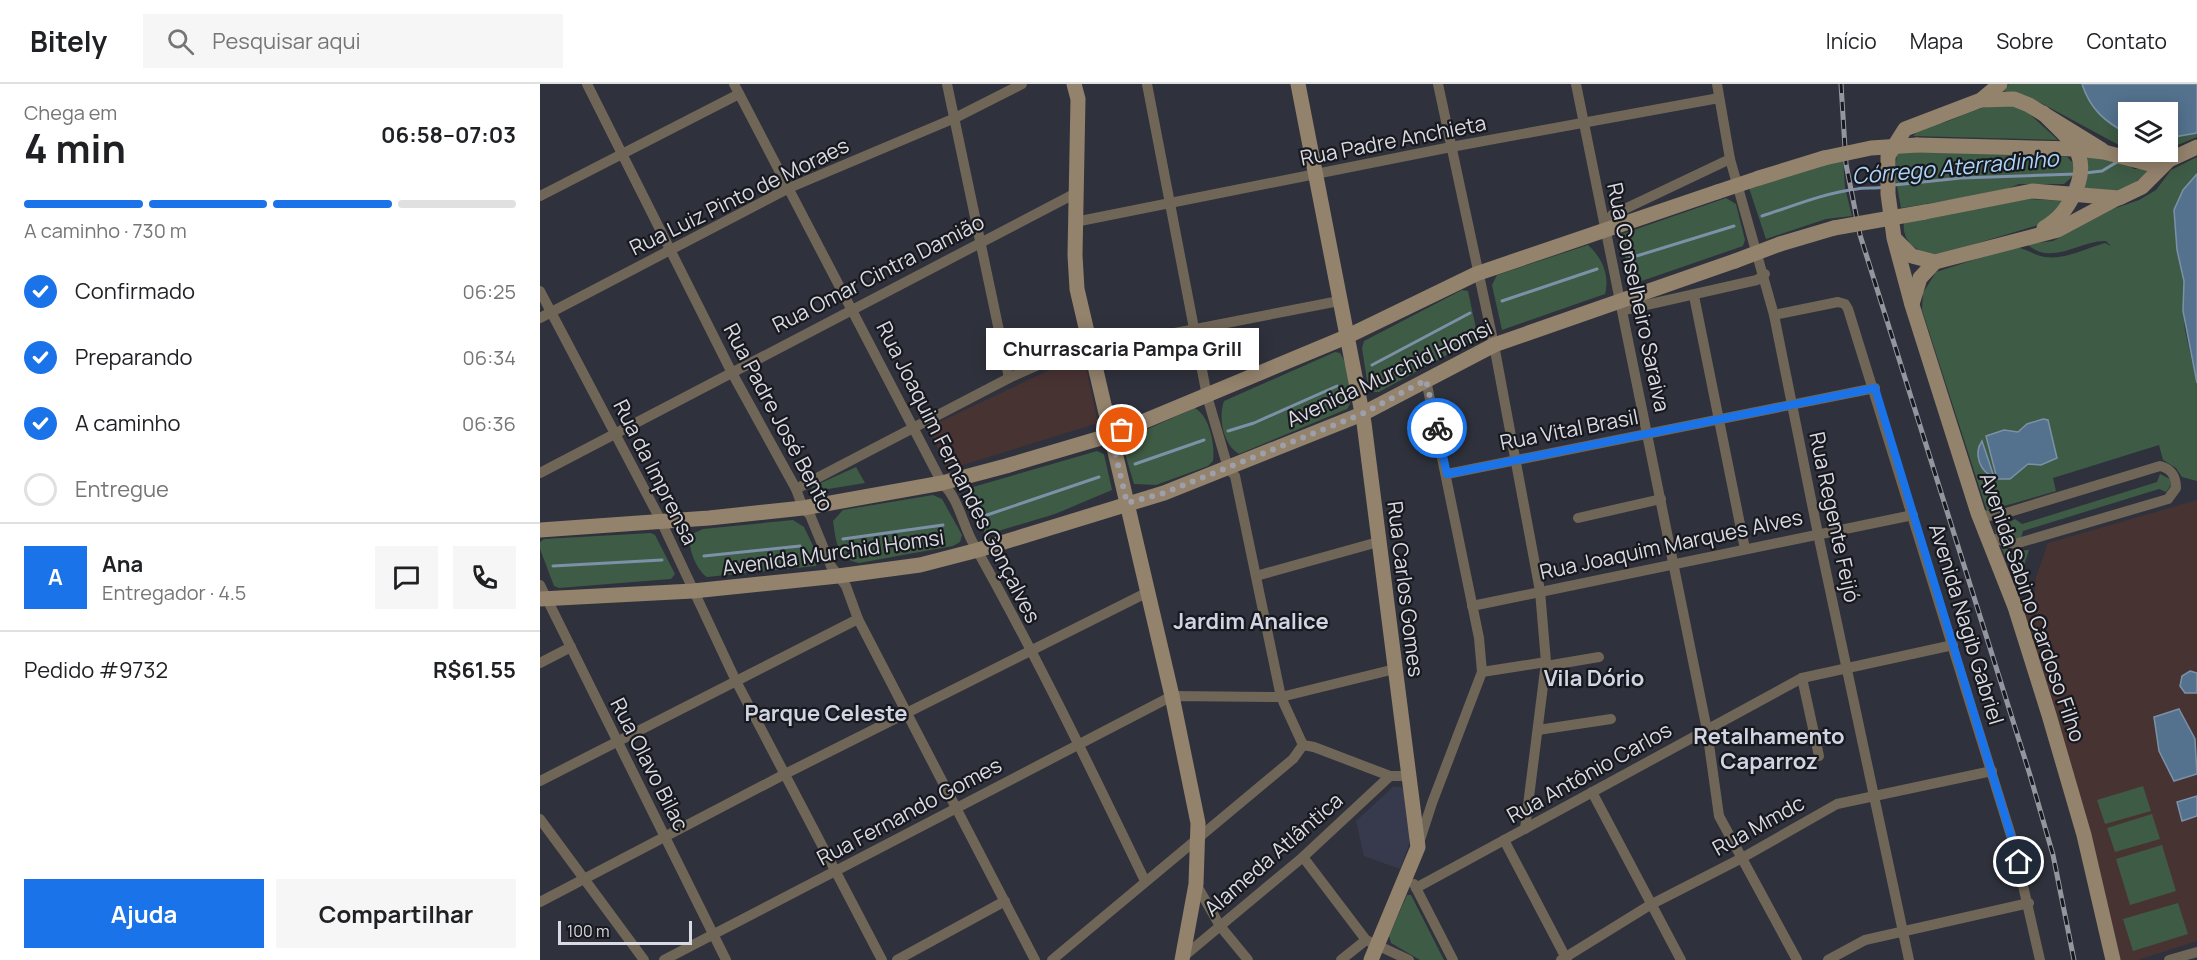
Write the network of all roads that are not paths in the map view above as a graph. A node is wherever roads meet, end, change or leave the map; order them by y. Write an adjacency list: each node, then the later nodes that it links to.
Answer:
1 (587, 84): 21 (street, Rua Padre José Bento)
2 (947, 84): 15 (street)
3 (1022, 84): 15 (street, Rua Luiz Pinto de Moraes)
4 (1147, 84): 32 (street)
5 (1298, 84): 26 (main road, Rua Carlos Gomes)
6 (1438, 84): 17 (street)
7 (1576, 84): 16 (street, Rua Conselheiro Saraiva)
8 (1716, 84): 12 (street, Rua Regente Feijó)
9 (2000, 84): 13 (main road)
10 (1078, 86): 28 (main road)
11 (737, 89): 21 (street); 27 (street, Rua Joaquim Fernandes Gonçalves)
12 (1719, 98): 16 (street, Rua Padre Anchieta); 24 (street, Rua Regente Feijó)
13 (1981, 100): 14 (main road); 36 (main road, Avenida Sabino Cardoso Filho)
14 (2043, 113): 18 (main road); 20 (main road)
15 (955, 118): 27 (street, Rua Luiz Pinto de Moraes); 37 (street)
16 (1583, 123): 17 (street, Rua Padre Anchieta); 34 (street, Rua Conselheiro Saraiva)
17 (1451, 147): 26 (street, Rua Padre Anchieta); 40 (street)
18 (2076, 149): 20 (main road); 29 (main road); 34 (main road, bridge)
19 (2192, 150): 23 (main road)
20 (2104, 152): 22 (main road)
21 (623, 153): 30 (street); 38 (street, Rua Padre José Bento)
22 (2118, 156)
23 (2178, 156)
24 (1730, 159): 34 (street); 41 (street, Rua Regente Feijó)
25 (2167, 162): 31 (main road)
26 (1316, 175): 32 (street, Rua Padre Anchieta); 44 (main road, Rua Carlos Gomes)
27 (789, 188): 38 (street, Rua Luiz Pinto de Moraes); 47 (street, Rua Joaquim Fernandes Gonçalves)
28 (1076, 193): 33 (main road); 37 (street, Rua Omar Cintra Damião)
29 (2074, 194): 31 (main road, Avenida Murchid Homsi); 35 (main road); 46 (main road, Avenida Murchid Homsi, bridge)
30 (540, 196)
31 (2119, 198): 35 (main road)
32 (1172, 204): 33 (street, Rua Padre Anchieta); 51 (street)
33 (1075, 222): 54 (main road)
34 (1605, 232): 40 (main road); 46 (street, Rua Conselheiro Saraiva)
35 (2031, 236): 39 (main road)
36 (1894, 237): 39 (main road); 45 (main road, Avenida Sabino Cardoso Filho)
37 (981, 244): 47 (street, Rua Omar Cintra Damião); 56 (street)
38 (671, 250): 48 (street, Rua Luiz Pinto de Moraes); 55 (street, Rua Padre José Bento)
39 (1935, 262): 45 (main road)
40 (1476, 274): 52 (main road); 53 (street)
41 (1764, 274): 43 (street); 49 (street, Rua Regente Feijó)
42 (540, 291): 48 (street, Rua da Imprensa)
43 (1694, 296): 46 (street); 62 (street)
44 (1339, 301): 51 (street); 52 (main road, Rua Carlos Gomes)
45 (1912, 305): 76 (main road, Avenida Sabino Cardoso Filho)
46 (1623, 306): 53 (main road, Avenida Murchid Homsi); 65 (street, Rua Conselheiro Saraiva)
47 (852, 308): 55 (street, Rua Omar Cintra Damião); 63 (street, Rua Joaquim Fernandes Gonçalves)
48 (550, 312): 50 (street, Rua Luiz Pinto de Moraes); 64 (street, Rua da Imprensa)
49 (1774, 315): 58 (street, Avenida Nagib Gabriel); 60 (street, Rua Regente Feijó)
50 (540, 318)
51 (1197, 330): 54 (street); 59 (street)
52 (1346, 337): 59 (main road); 61 (main road, Rua Carlos Gomes)
53 (1494, 345): 57 (main road, Avenida Murchid Homsi); 67 (street)
54 (1091, 346): 56 (street); 66 (main road)
55 (731, 371): 64 (street, Rua Omar Cintra Damião); 72 (street, Rua Padre José Bento)
56 (1010, 378): 63 (street)
57 (1426, 380): 61 (main road, Avenida Murchid Homsi); 70 (street)
58 (1875, 388): 60 (street, Rua Vital Brasil); 78 (street, Avenida Nagib Gabriel)
59 (1207, 396): 66 (main road); 68 (street)
60 (1792, 405): 62 (street, Rua Vital Brasil); 82 (street, Rua Regente Feijó)
61 (1362, 414): 68 (main road, Avenida Murchid Homsi); 84 (main road, Rua Carlos Gomes)
62 (1719, 419): 65 (street, Rua Vital Brasil); 86 (street)
63 (915, 426): 71 (street, Rua Joaquim Fernandes Gonçalves); 72 (street)
64 (613, 432): 69 (street, Rua Omar Cintra Damião); 80 (street, Rua da Imprensa)
65 (1648, 433): 67 (street, Rua Vital Brasil); 73 (street, Rua Conselheiro Saraiva)
66 (1111, 435): 71 (main road); 74 (main road)
67 (1515, 460): 70 (street, Rua Vital Brasil); 92 (street)
68 (1228, 468): 74 (main road, Avenida Murchid Homsi); 90 (street)
69 (540, 473)
70 (1447, 474): 95 (street)
71 (942, 483): 75 (main road); 87 (street, Rua Joaquim Fernandes Gonçalves)
72 (796, 489): 75 (street, Rua Padre José Bento)
73 (1661, 499): 79 (street); 88 (street, Rua Conselheiro Saraiva)
74 (1127, 503): 87 (main road, Avenida Murchid Homsi); 93 (main road)
75 (804, 508): 80 (main road); 89 (street, Rua Padre José Bento)
76 (1978, 513): 77 (street); 83 (main road, Avenida Sabino Cardoso Filho)
77 (2006, 513): 83 (street); 85 (street); 85 (street)
78 (1913, 514): 82 (street, Rua Joaquim Marques Alves); 97 (street, Avenida Nagib Gabriel)
79 (1578, 518)
80 (661, 521): 81 (main road); 91 (street, Rua da Imprensa)
81 (540, 530)
82 (1818, 534): 86 (street, Rua Joaquim Marques Alves); 103 (street, Rua Regente Feijó)
83 (1988, 541): 85 (street); 170 (main road, Avenida Sabino Cardoso Filho)
84 (1378, 542): 90 (street); 104 (main road, Rua Carlos Gomes)
85 (2008, 542)
86 (1745, 549): 88 (street, Rua Joaquim Marques Alves)
87 (978, 550): 89 (main road, Avenida Murchid Homsi); 99 (street, Rua Joaquim Fernandes Gonçalves)
88 (1674, 564): 92 (street, Rua Joaquim Marques Alves); 113 (street, Rua Conselheiro Saraiva)
89 (838, 576): 91 (main road, Avenida Murchid Homsi); 96 (street, Rua Padre José Bento)
90 (1257, 576): 109 (street)
91 (693, 591): 94 (main road, Avenida Murchid Homsi); 107 (street, Rua da Imprensa)
92 (1540, 591): 95 (street, Rua Joaquim Marques Alves); 102 (street)
93 (1148, 592): 99 (street); 108 (main road)
94 (542, 594): 98 (street, Rua Olavo Bilac)
95 (1472, 606): 105 (street)
96 (858, 619): 107 (street); 110 (street, Rua Padre José Bento)
97 (1953, 645): 103 (street, Rua Antônio Carlos); 118 (street, Avenida Nagib Gabriel)
98 (571, 647): 101 (street); 114 (street, Rua Olavo Bilac)
99 (1030, 651): 110 (street); 115 (street, Rua Joaquim Fernandes Gonçalves)
100 (1599, 657): 102 (street)
101 (540, 663)
102 (1546, 664): 105 (street); 112 (street)
103 (1847, 668): 106 (street, Rua Antônio Carlos); 124 (street, Rua Regente Feijó)
104 (1395, 669): 109 (street); 121 (main road, Rua Carlos Gomes)
105 (1482, 672): 125 (street)
106 (1802, 678): 113 (street, Rua Antônio Carlos); 117 (street)
107 (736, 681): 114 (street); 119 (street, Rua da Imprensa)
108 (1172, 696): 109 (street); 115 (street, Rua Fernando Gomes); 131 (main road)
109 (1281, 697): 116 (street)
110 (908, 714): 119 (street); 126 (street, Rua Padre José Bento)
111 (1611, 720): 112 (street)
112 (1538, 730): 129 (street)
113 (1707, 730): 123 (street, Rua Antônio Carlos); 135 (street, Rua Conselheiro Saraiva)
114 (617, 742): 122 (street); 130 (street, Rua Olavo Bilac)
115 (1080, 745): 126 (street, Rua Fernando Gomes); 139 (street, Rua Joaquim Fernandes Gonçalves)
116 (1303, 745): 120 (street); 131 (street)
117 (1819, 756)
118 (1992, 771): 124 (street, Rua Mmdc); 144 (street, Avenida Nagib Gabriel)
119 (785, 774): 130 (street); 136 (street, Rua da Imprensa)
120 (1390, 776): 121 (street); 134 (street, Alameda Atlântica)
121 (1410, 776): 127 (main road, Rua Carlos Gomes)
122 (540, 781)
123 (1592, 792): 129 (street, Rua Antônio Carlos); 145 (street)
124 (1874, 797): 135 (street, Rua Mmdc); 147 (street, Rua Regente Feijó)
125 (1432, 803): 127 (street); 133 (street)
126 (956, 806): 136 (street, Rua Fernando Gomes); 142 (street, Rua Padre José Bento)
127 (1413, 806): 133 (main road, Rua Carlos Gomes)
128 (540, 819): 138 (street)
129 (1525, 829): 132 (street, Rua Antônio Carlos)
130 (666, 838): 138 (street); 148 (street, Rua Olavo Bilac)
131 (1199, 839): 139 (street); 140 (main road)
132 (1504, 840): 141 (street, Rua Antônio Carlos); 152 (street)
133 (1418, 847): 137 (main road)
134 (1303, 857): 146 (street, Alameda Atlântica); 149 (street)
135 (1742, 858): 145 (street, Rua Mmdc); 166 (street, Rua Conselheiro Saraiva)
136 (836, 871): 148 (street, Rua Fernando Gomes); 156 (street, Rua da Imprensa)
137 (1407, 873): 141 (street); 149 (main road)
138 (584, 879): 143 (street); 153 (street)
139 (1145, 881): 159 (street)
140 (1196, 884): 146 (street); 151 (main road)
141 (1416, 888): 164 (street)
142 (1005, 901): 157 (street); 158 (street, Rua Padre José Bento)
143 (540, 902)
144 (2029, 903): 147 (street); 169 (street, Avenida Nagib Gabriel)
145 (1650, 905): 152 (street, Rua Mmdc); 165 (street)
146 (1220, 926): 151 (street, Alameda Atlântica); 160 (street)
147 (1903, 931): 167 (street); 168 (street, Rua Regente Feijó)
148 (713, 936): 154 (street, Rua Fernando Gomes); 155 (street, Rua Olavo Bilac)
149 (1372, 942): 161 (street); 162 (main road); 163 (street)
150 (2197, 952): 171 (street)
151 (1181, 959)
152 (1564, 959)
153 (644, 960)
154 (664, 960)
155 (726, 960)
156 (882, 960)
157 (897, 960)
158 (1035, 960)
159 (1052, 960)
160 (1248, 960)
161 (1341, 960)
162 (1371, 960)
163 (1409, 960)
164 (1453, 960)
165 (1681, 960)
166 (1797, 960)
167 (1828, 960)
168 (1909, 960)
169 (2040, 960)
170 (2113, 960)
171 (2169, 960)

